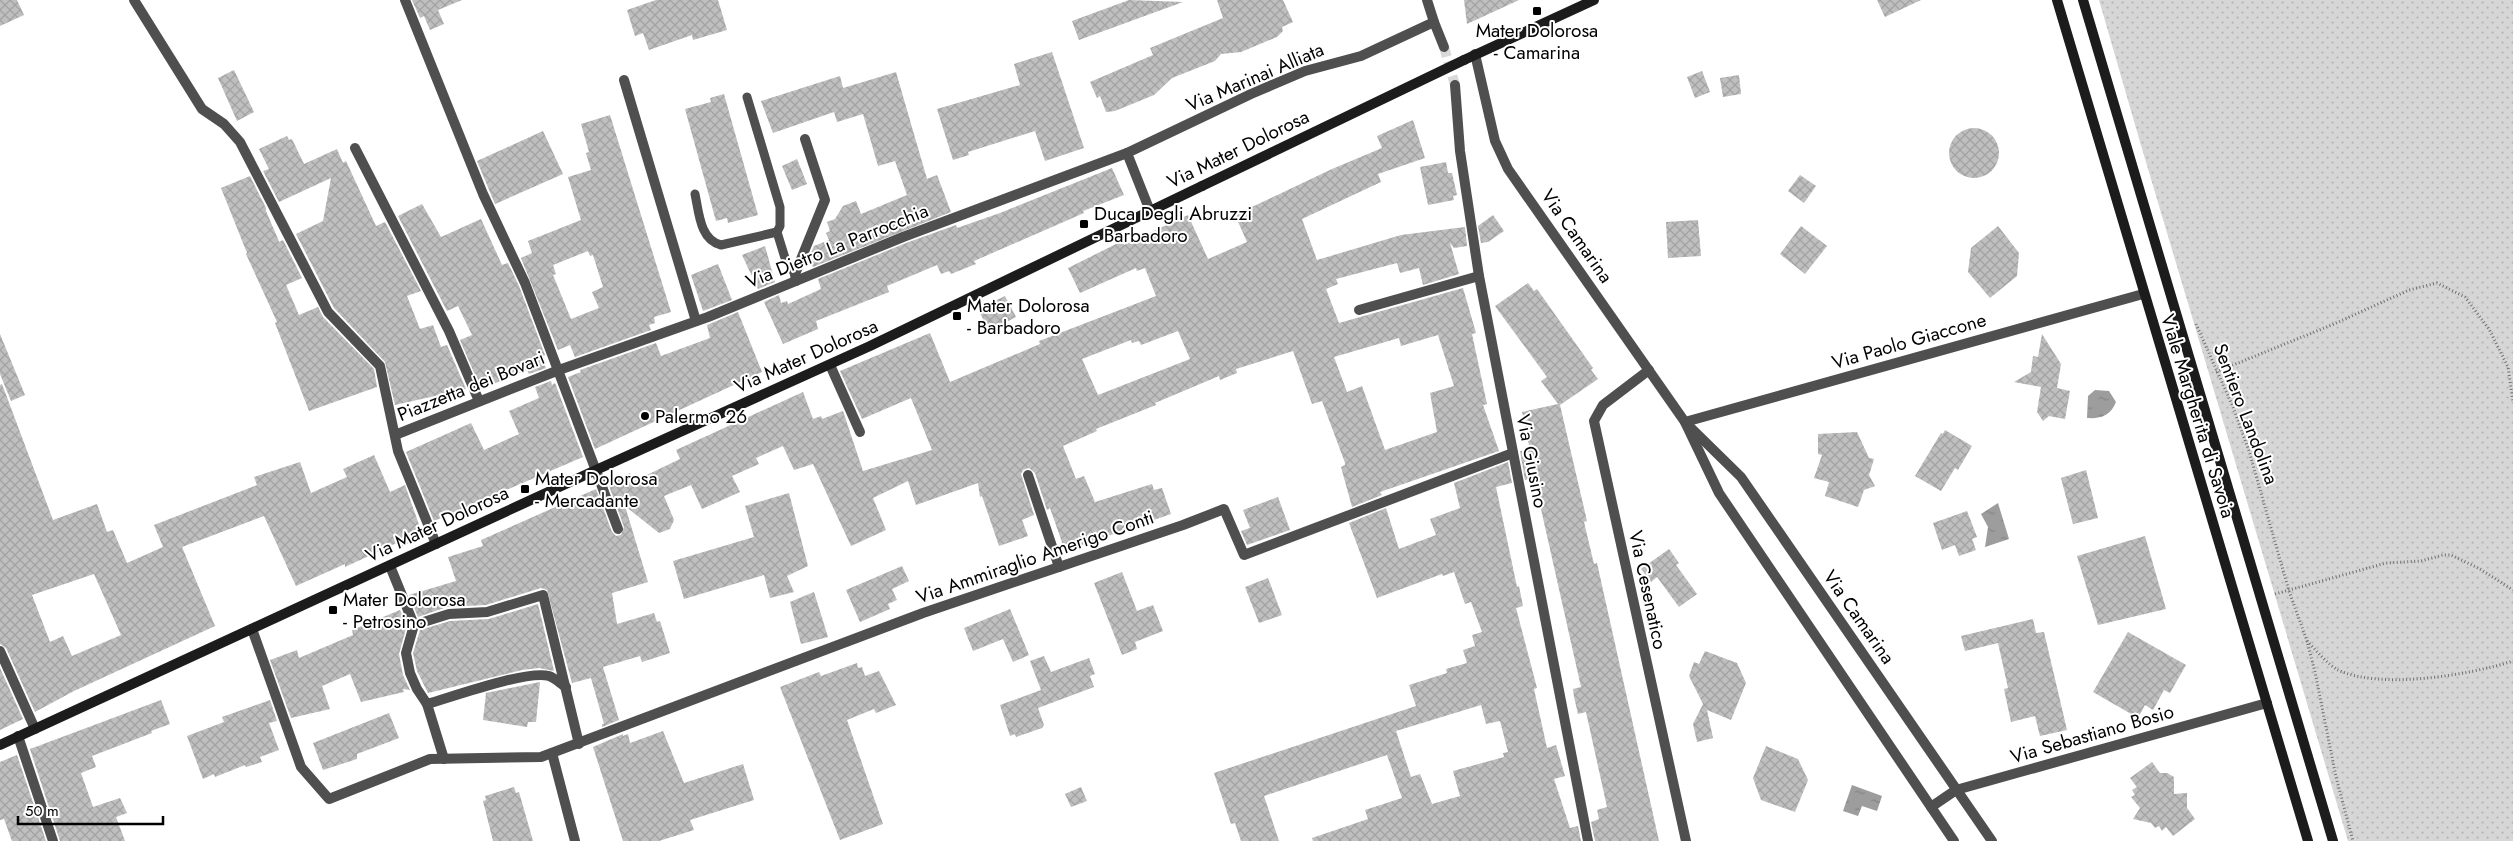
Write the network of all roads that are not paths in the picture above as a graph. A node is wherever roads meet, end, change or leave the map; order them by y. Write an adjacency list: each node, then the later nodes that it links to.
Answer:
1 (134, 0): 30 (street)
2 (404, 0): 25 (street)
3 (1427, 0): 7 (street)
4 (1594, 0): 9 (street, Via Mater Dolorosa)
5 (2057, 0): 21 (street, Viale Margherita di Savoia)
6 (2083, 0): 59 (street, Viale Margherita di Savoia)
7 (1434, 22): 8 (street); 15 (street, Via Marinai Alliata)
8 (1444, 47)
9 (1475, 54): 17 (street, Via Mater Dolorosa, bridge); 26 (street, Via Camarina)
10 (624, 80): 23 (street)
11 (1455, 85): 19 (street, Via Giusino)
12 (747, 97): 18 (lane)
13 (805, 139): 20 (street)
14 (355, 148): 27 (street)
15 (1127, 154): 17 (street); 20 (street, Via Dietro La Parrocchia)
16 (695, 194): 18 (lane)
17 (1150, 211): 24 (street, Via Mater Dolorosa)
18 (777, 232): 20 (lane)
19 (1479, 276): 22 (street); 31 (street, Via Giusino)
20 (796, 277): 23 (street, Via Dietro La Parrocchia)
21 (2143, 294): 28 (street, Via Paolo Giaccone); 43 (street, Viale Margherita di Savoia)
22 (1359, 310)
23 (696, 321): 25 (street, Via Dietro La Parrocchia)
24 (830, 365): 29 (street); 32 (street, Via Mater Dolorosa)
25 (559, 370): 27 (street, Piazzetta dei Bovari); 32 (street)
26 (1649, 370): 28 (street, Via Camarina); 55 (street, Via Cesenatico)
27 (479, 401): 30 (street, Piazzetta dei Bovari)
28 (1685, 422): 50 (street, Via Camarina); 51 (street, Via Camarina)
29 (860, 432)
30 (395, 435): 35 (street)
31 (1513, 453): 37 (street, Via Ammiraglio Amerigo Conti); 54 (street, Via Giusino)
32 (596, 470): 34 (street); 35 (street, Via Mater Dolorosa)
33 (1028, 475): 37 (street)
34 (618, 529)
35 (436, 544): 36 (street, Via Mater Dolorosa)
36 (390, 566): 38 (street); 39 (street, Via Mater Dolorosa)
37 (1060, 567): 46 (street, Via Ammiraglio Amerigo Conti)
38 (414, 625): 41 (street); 42 (street)
39 (252, 629): 44 (street, Via Mater Dolorosa); 49 (street, Via Ammiraglio Amerigo Conti)
40 (0, 650): 44 (street)
41 (566, 687): 42 (street); 46 (street)
42 (427, 704): 49 (street)
43 (2267, 704): 50 (street, Via Sebastiano Bosio); 58 (street, Viale Margherita di Savoia)
44 (35, 729): 45 (street, Via Mater Dolorosa)
45 (18, 736): 47 (street, Via Mater Dolorosa); 52 (street)
46 (579, 744): 48 (street, Via Ammiraglio Amerigo Conti)
47 (0, 745)
48 (552, 753): 49 (street, Via Ammiraglio Amerigo Conti); 53 (street)
49 (444, 759)
50 (1956, 790): 51 (street, Via Sebastiano Bosio); 57 (street, Via Camarina)
51 (1931, 807): 56 (street, Via Camarina)
52 (53, 841)
53 (575, 841)
54 (1588, 841)
55 (1686, 841)
56 (1954, 841)
57 (1992, 841)
58 (2308, 841)
59 (2333, 841)

